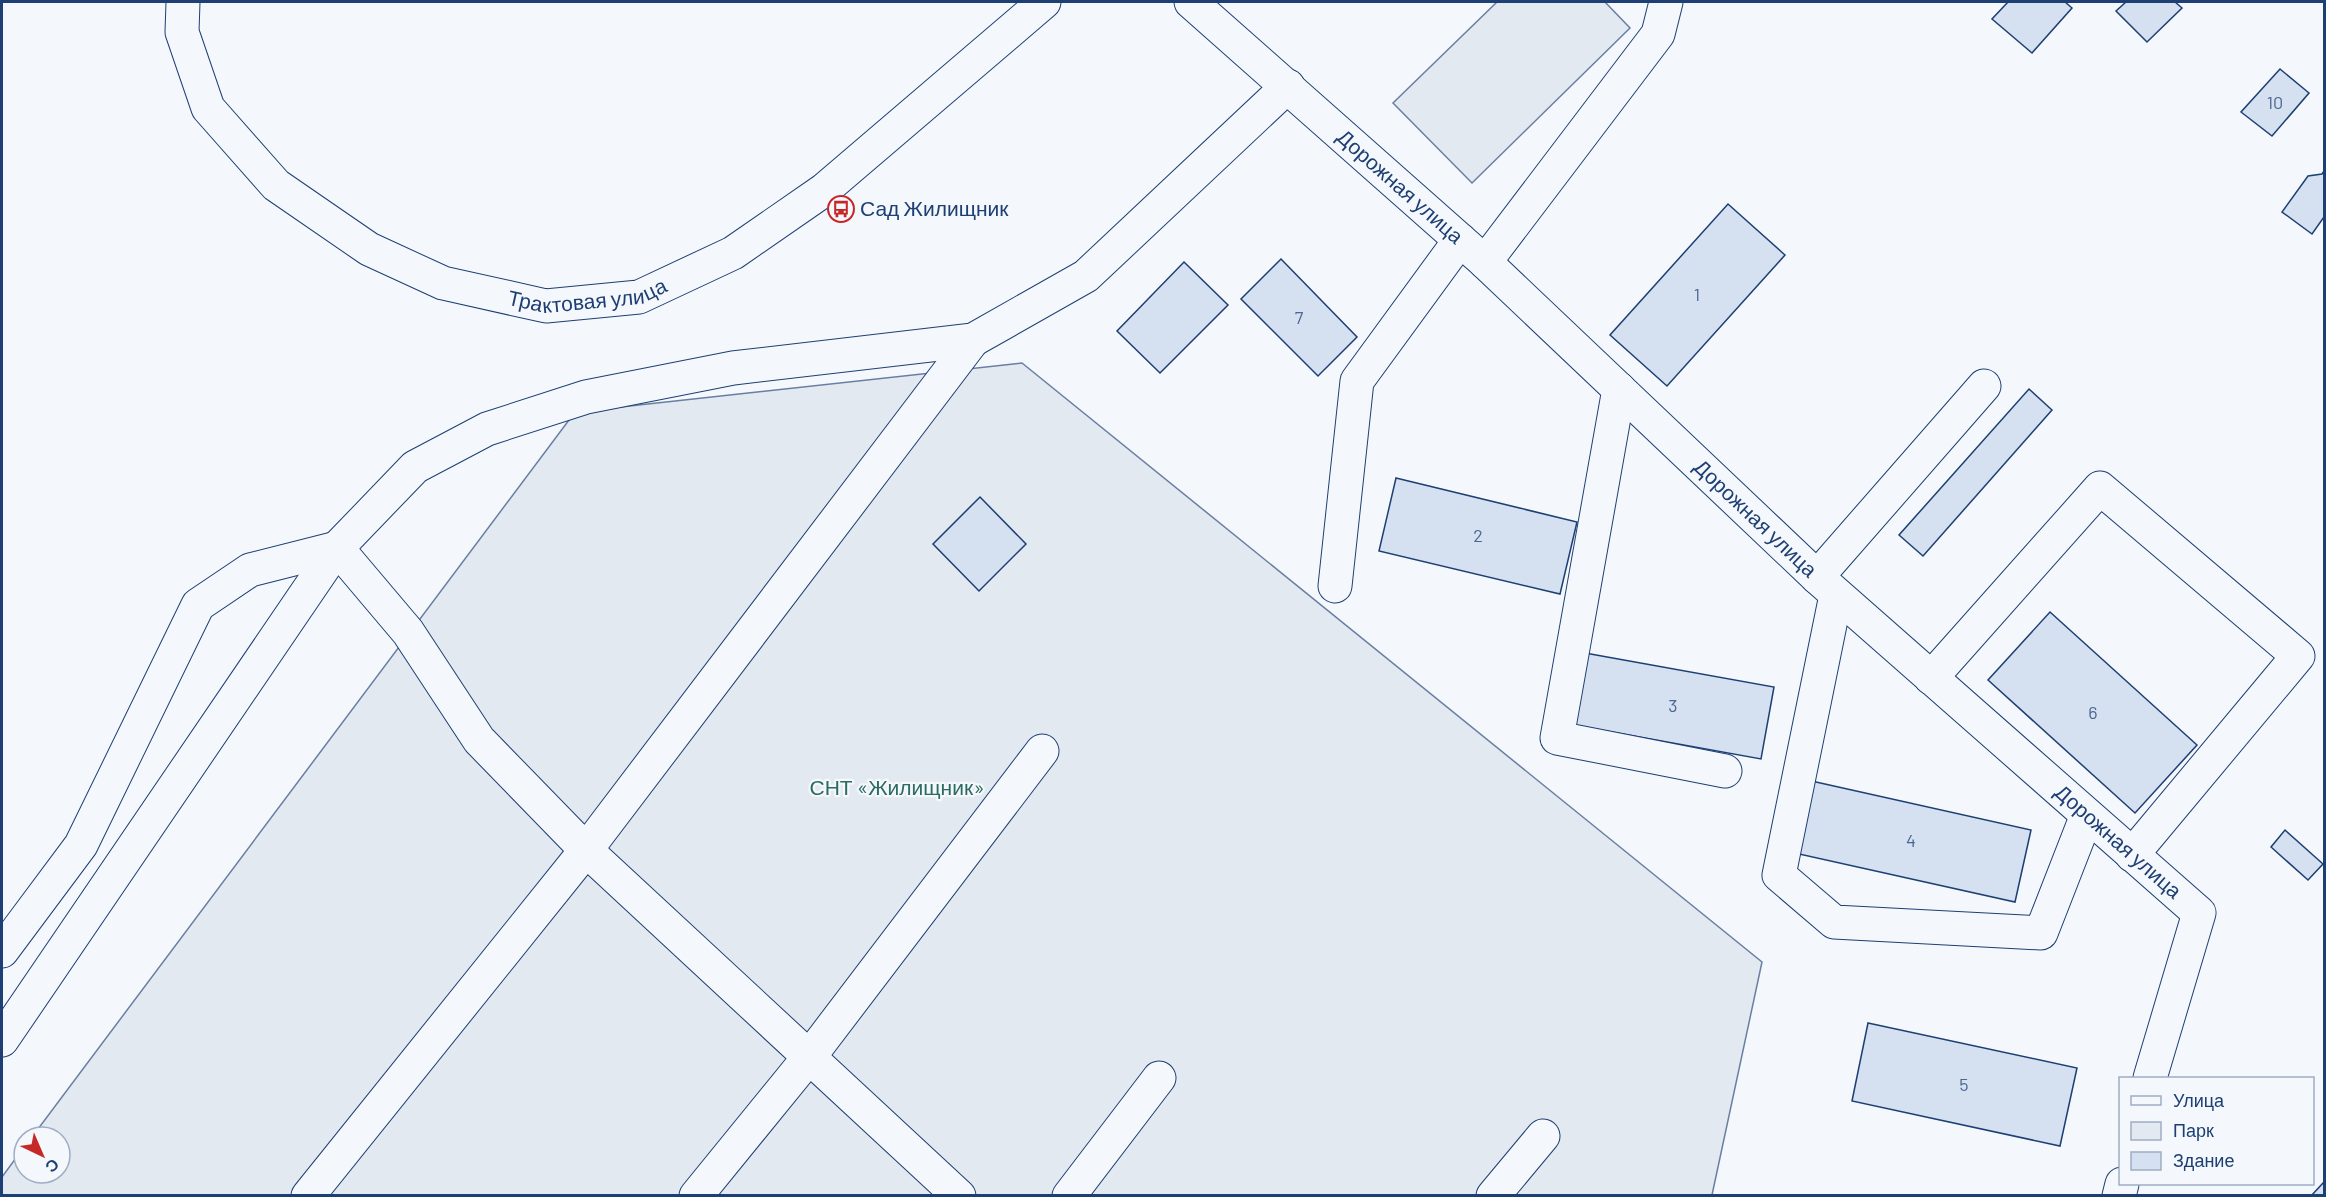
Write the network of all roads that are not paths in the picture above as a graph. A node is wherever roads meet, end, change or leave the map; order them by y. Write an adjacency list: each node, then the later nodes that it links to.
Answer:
1 (183, 2): 2 (street, Трактовая улица)
2 (1044, 2)
3 (1191, 2): 5 (street, Дорожная улица)
4 (1666, 2): 7 (street)
5 (1288, 86): 6 (street, Дорожная улица); 8 (street)
6 (1460, 240): 7 (street, Дорожная улица); 12 (street)
7 (1485, 262): 10 (street, Дорожная улица)
8 (973, 340): 11 (street); 18 (street)
9 (1984, 386): 13 (street)
10 (1619, 389): 13 (street, Дорожная улица); 16 (street)
11 (337, 548): 18 (street); 20 (street); 21 (street)
12 (1335, 586)
13 (1827, 586): 14 (street, Дорожная улица); 17 (street)
14 (1931, 678): 17 (street, Дорожная улица); 19 (street)
15 (1042, 751): 22 (street)
16 (1725, 771)
17 (2087, 815): 19 (street, Дорожная улица)
18 (586, 850): 22 (street); 26 (street)
19 (2132, 855): 23 (street, Дорожная улица)
20 (2, 951)
21 (2, 1040)
22 (810, 1056): 27 (street); 28 (street)
23 (2150, 1077)
24 (1159, 1078): 29 (street)
25 (1543, 1136): 30 (street)
26 (309, 1196)
27 (696, 1196)
28 (959, 1196)
29 (1069, 1196)
30 (1493, 1196)

